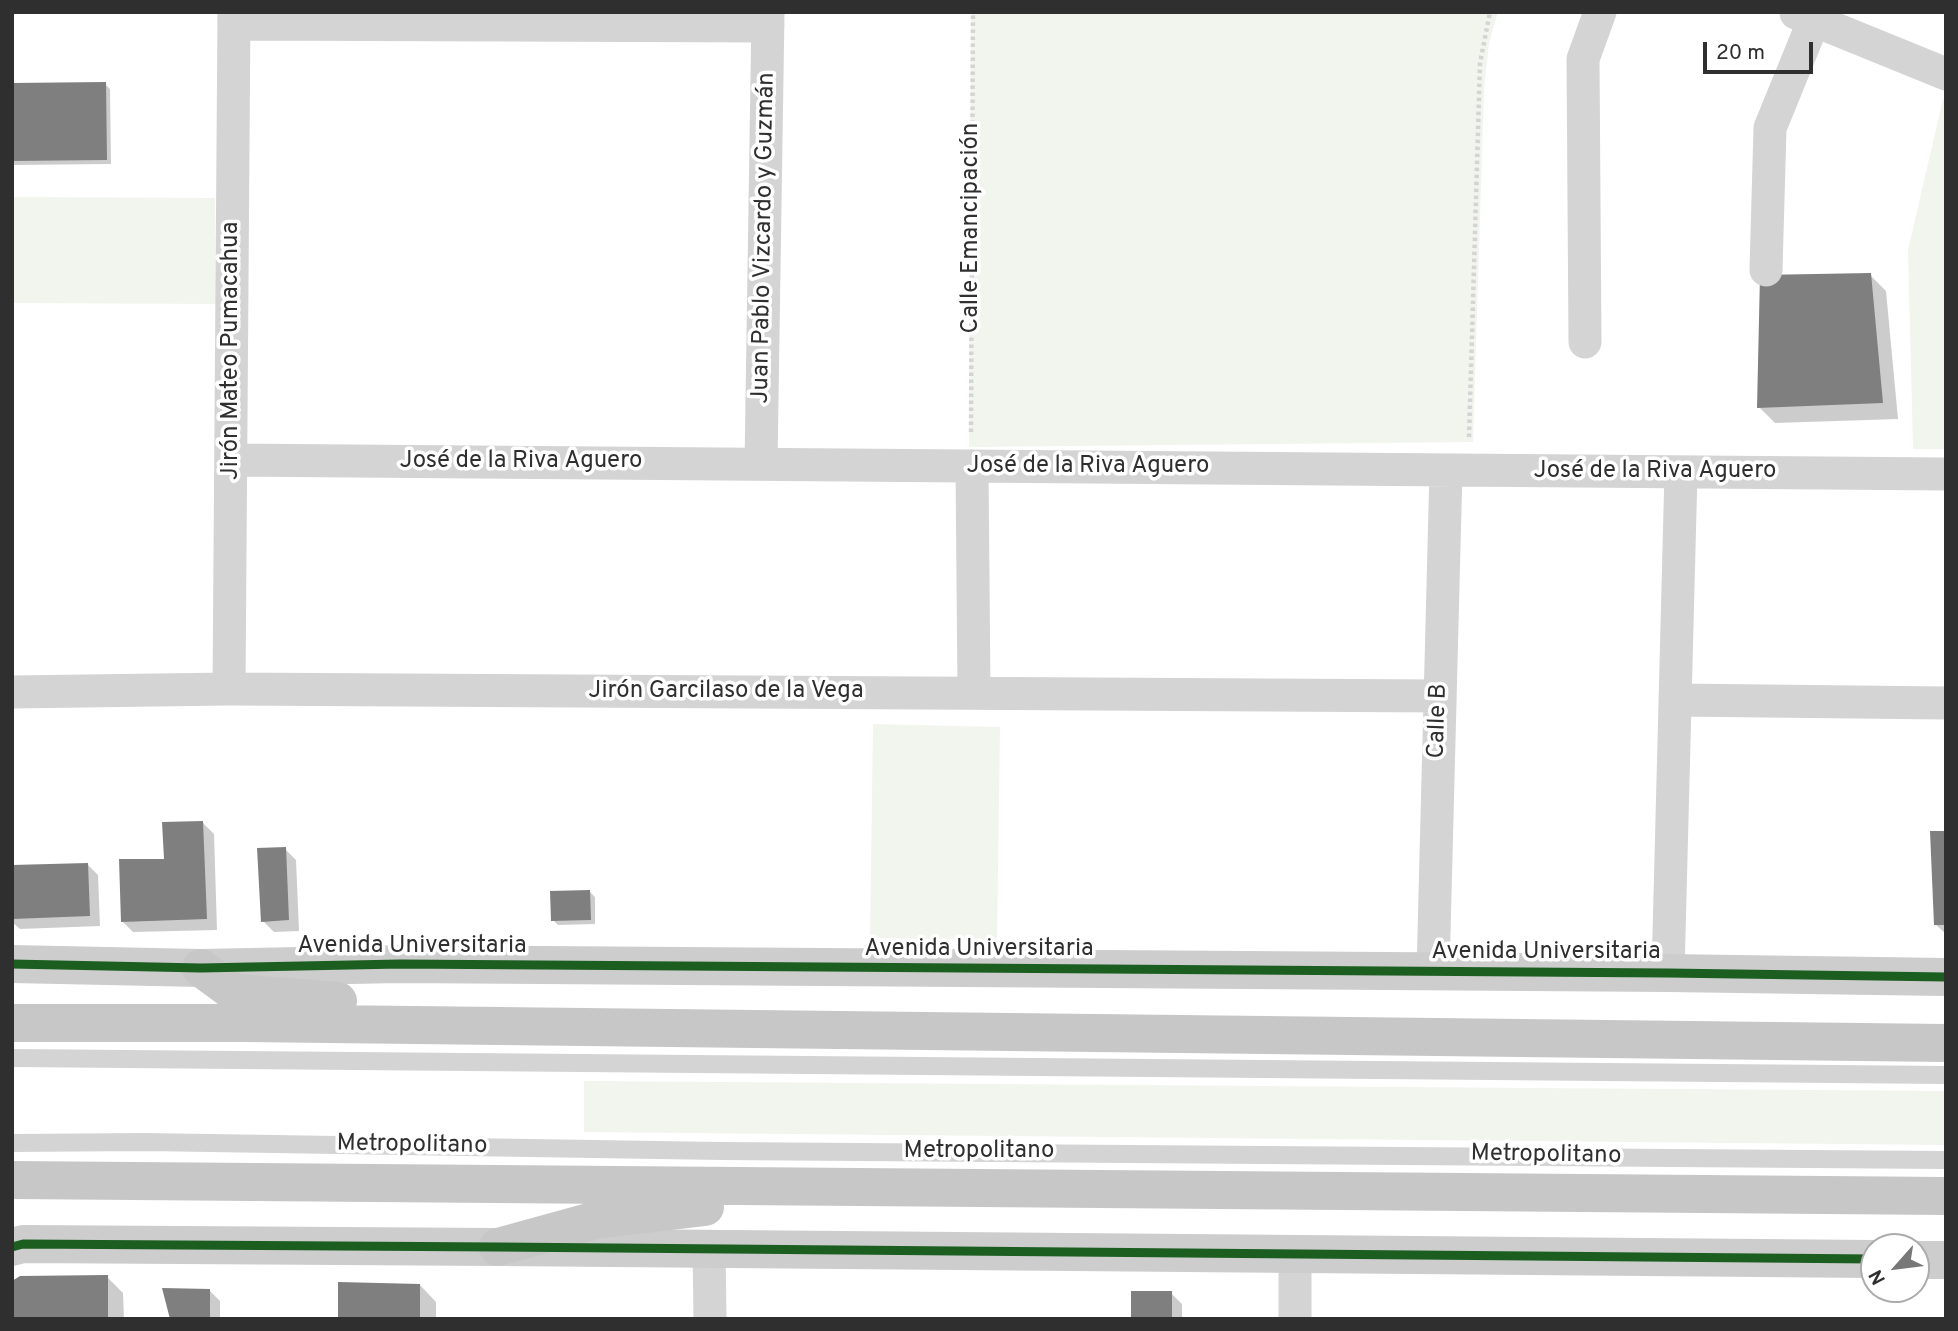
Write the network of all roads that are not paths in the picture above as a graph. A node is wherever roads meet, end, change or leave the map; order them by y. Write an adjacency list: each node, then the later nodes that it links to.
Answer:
1 (1600, 12): 7 (street)
2 (1804, 16): 5 (street); 6 (street)
3 (234, 18): 4 (street); 9 (street, Jirón Mateo Pumacahua)
4 (768, 19): 10 (street, Juan Pablo Vizcardo y Guzmán)
5 (1946, 74)
6 (1766, 270)
7 (1585, 342)
8 (972, 455): 10 (street, José de la Riva Aguero); 11 (street, José de la Riva Aguero); 16 (street)
9 (231, 460): 10 (street, José de la Riva Aguero); 14 (street, Jirón Mateo Pumacahua)
10 (761, 464)
11 (1446, 470): 12 (street, José de la Riva Aguero); 17 (street, Calle B)
12 (1681, 471): 13 (street, José de la Riva Aguero); 18 (street)
13 (1946, 474)
14 (229, 689): 15 (street, Jirón Garcilaso de la Vega); 16 (street, Jirón Garcilaso de la Vega)
15 (12, 692)
16 (974, 693): 17 (street, Jirón Garcilaso de la Vega)
17 (1440, 696): 22 (street, Calle B)
18 (1675, 700): 19 (street); 23 (street)
19 (1946, 703)
20 (12, 964): 21 (street, Avenida Universitaria)
21 (201, 968): 22 (street, Avenida Universitaria); 26 (main road)
22 (1433, 972): 23 (street, Avenida Universitaria)
23 (1668, 973): 24 (street, Avenida Universitaria)
24 (1946, 977)
25 (12, 1023): 26 (main road)
26 (381, 1026): 27 (main road)
27 (1946, 1042)
28 (12, 1058): 29 (lane)
29 (1946, 1075)
30 (12, 1143): 31 (lane, Metropolitano)
31 (1946, 1160)
32 (12, 1180): 33 (main road)
33 (757, 1187): 34 (main road); 36 (main road)
34 (1946, 1196)
35 (12, 1247): 36 (street)
36 (498, 1247): 37 (street)
37 (709, 1249): 38 (street); 40 (street)
38 (1295, 1254): 39 (street); 41 (street)
39 (1860, 1259)
40 (710, 1319)
41 (1295, 1319)

